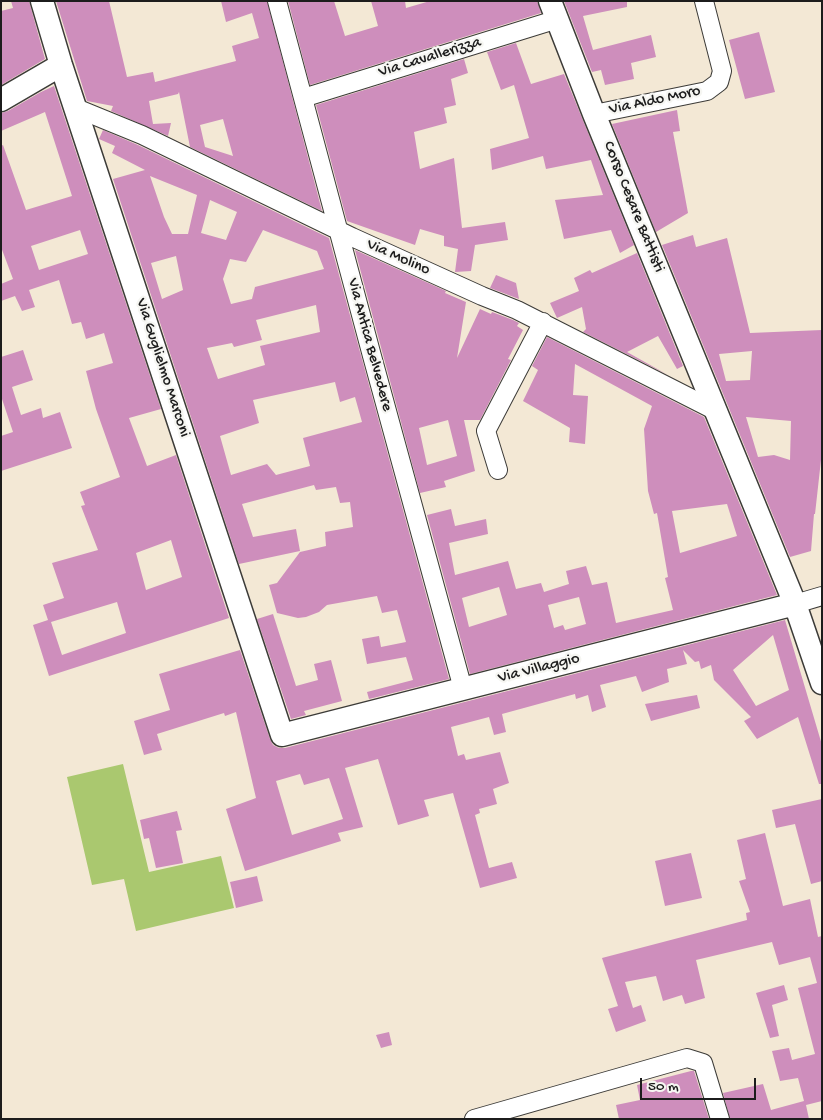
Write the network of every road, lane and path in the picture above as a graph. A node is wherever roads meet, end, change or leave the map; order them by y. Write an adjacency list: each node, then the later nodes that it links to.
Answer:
1 (42, 1): 5 (street, Via Guglielmo Marconi)
2 (277, 1): 6 (street, Via Antica Belvedere)
3 (704, 1): 9 (street, Via Aldo Moro)
4 (554, 10): 6 (street, Via Cavallerizza); 9 (street, Corso Cesare Battisti)
5 (61, 65): 7 (street); 8 (street, Via Guglielmo Marconi)
6 (303, 98): 10 (street, Via Antica Belvedere)
7 (1, 100)
8 (76, 108): 10 (street, Via Molino); 18 (street, Via Guglielmo Marconi)
9 (594, 114): 12 (street, Corso Cesare Battisti)
10 (339, 230): 11 (street, Via Molino); 17 (street, Via Antica Belvedere)
11 (543, 322): 12 (street, Via Molino); 13 (street)
12 (718, 412): 15 (street, Corso Cesare Battisti)
13 (498, 470)
14 (822, 596): 15 (street)
15 (796, 604): 16 (street, Corso Cesare Battisti); 17 (street, Via Villaggio)
16 (822, 683)
17 (463, 689): 18 (street, Via Villaggio)
18 (282, 735)
19 (474, 1119): 20 (street)
20 (720, 1119)

